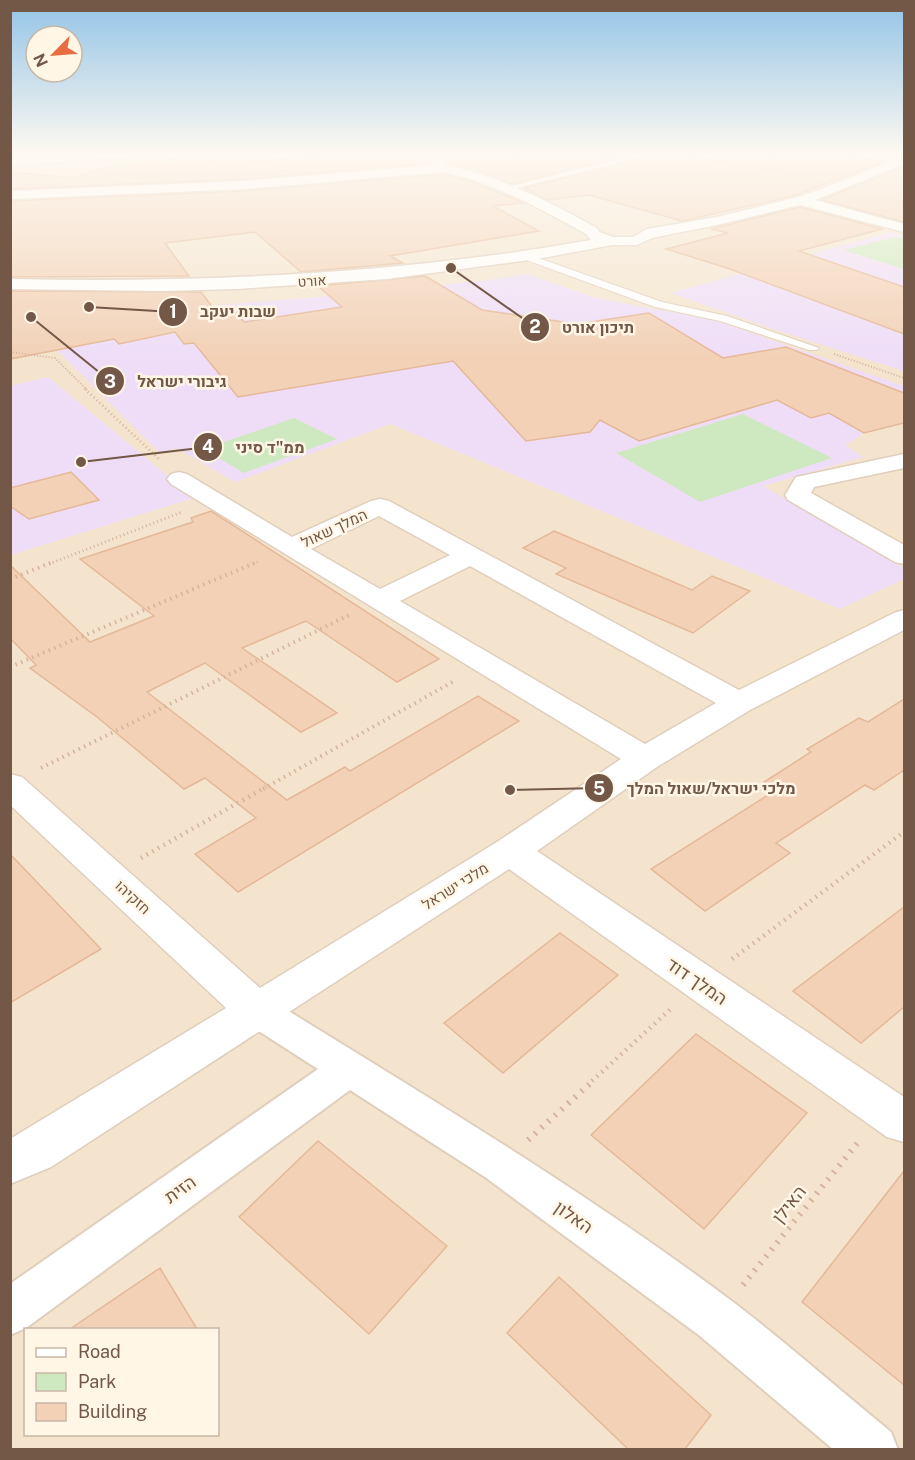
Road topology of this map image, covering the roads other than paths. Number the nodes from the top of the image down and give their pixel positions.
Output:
1 (580, 221) edge
2 (681, 221) edge
3 (716, 221) edge
4 (879, 221) edge
5 (904, 228) edge
6 (603, 231) junction
7 (647, 234) junction
8 (524, 256) junction
9 (10, 276) edge
10 (10, 284) edge
11 (813, 348) road end
12 (904, 461) edge
13 (179, 479) road end
14 (291, 548) junction
15 (471, 555) junction
16 (904, 556) edge
17 (380, 600) junction
18 (904, 619) edge
19 (739, 703) junction
20 (645, 759) junction
21 (21, 779) edge
22 (510, 851) junction
23 (256, 1010) junction
24 (351, 1068) junction
25 (898, 1107) edge
26 (10, 1162) edge
27 (10, 1312) edge
28 (873, 1449) edge

1 - 6 street
2 - 7 street
3 - 7 street
4 - 5 street
6 - 7 street
6 - 8 street, אורט
6 - 9 street, אורט
8 - 10 street, אורט
8 - 11 lane
12 - 16 street
13 - 14 street
14 - 15 street, המלך שאול
14 - 17 street, המלך שאול
15 - 17 street
15 - 19 street, המלך שאול
17 - 20 street, המלך שאול
18 - 19 street, מלכי ישראל
19 - 20 street, מלכי ישראל
20 - 22 street, מלכי ישראל
21 - 23 street, חזקיהו
22 - 23 street, מלכי ישראל
22 - 25 street, המלך דוד
23 - 24 street, האלון
23 - 26 street, מלכי ישראל
24 - 27 street, הזית
24 - 28 street, האלון

